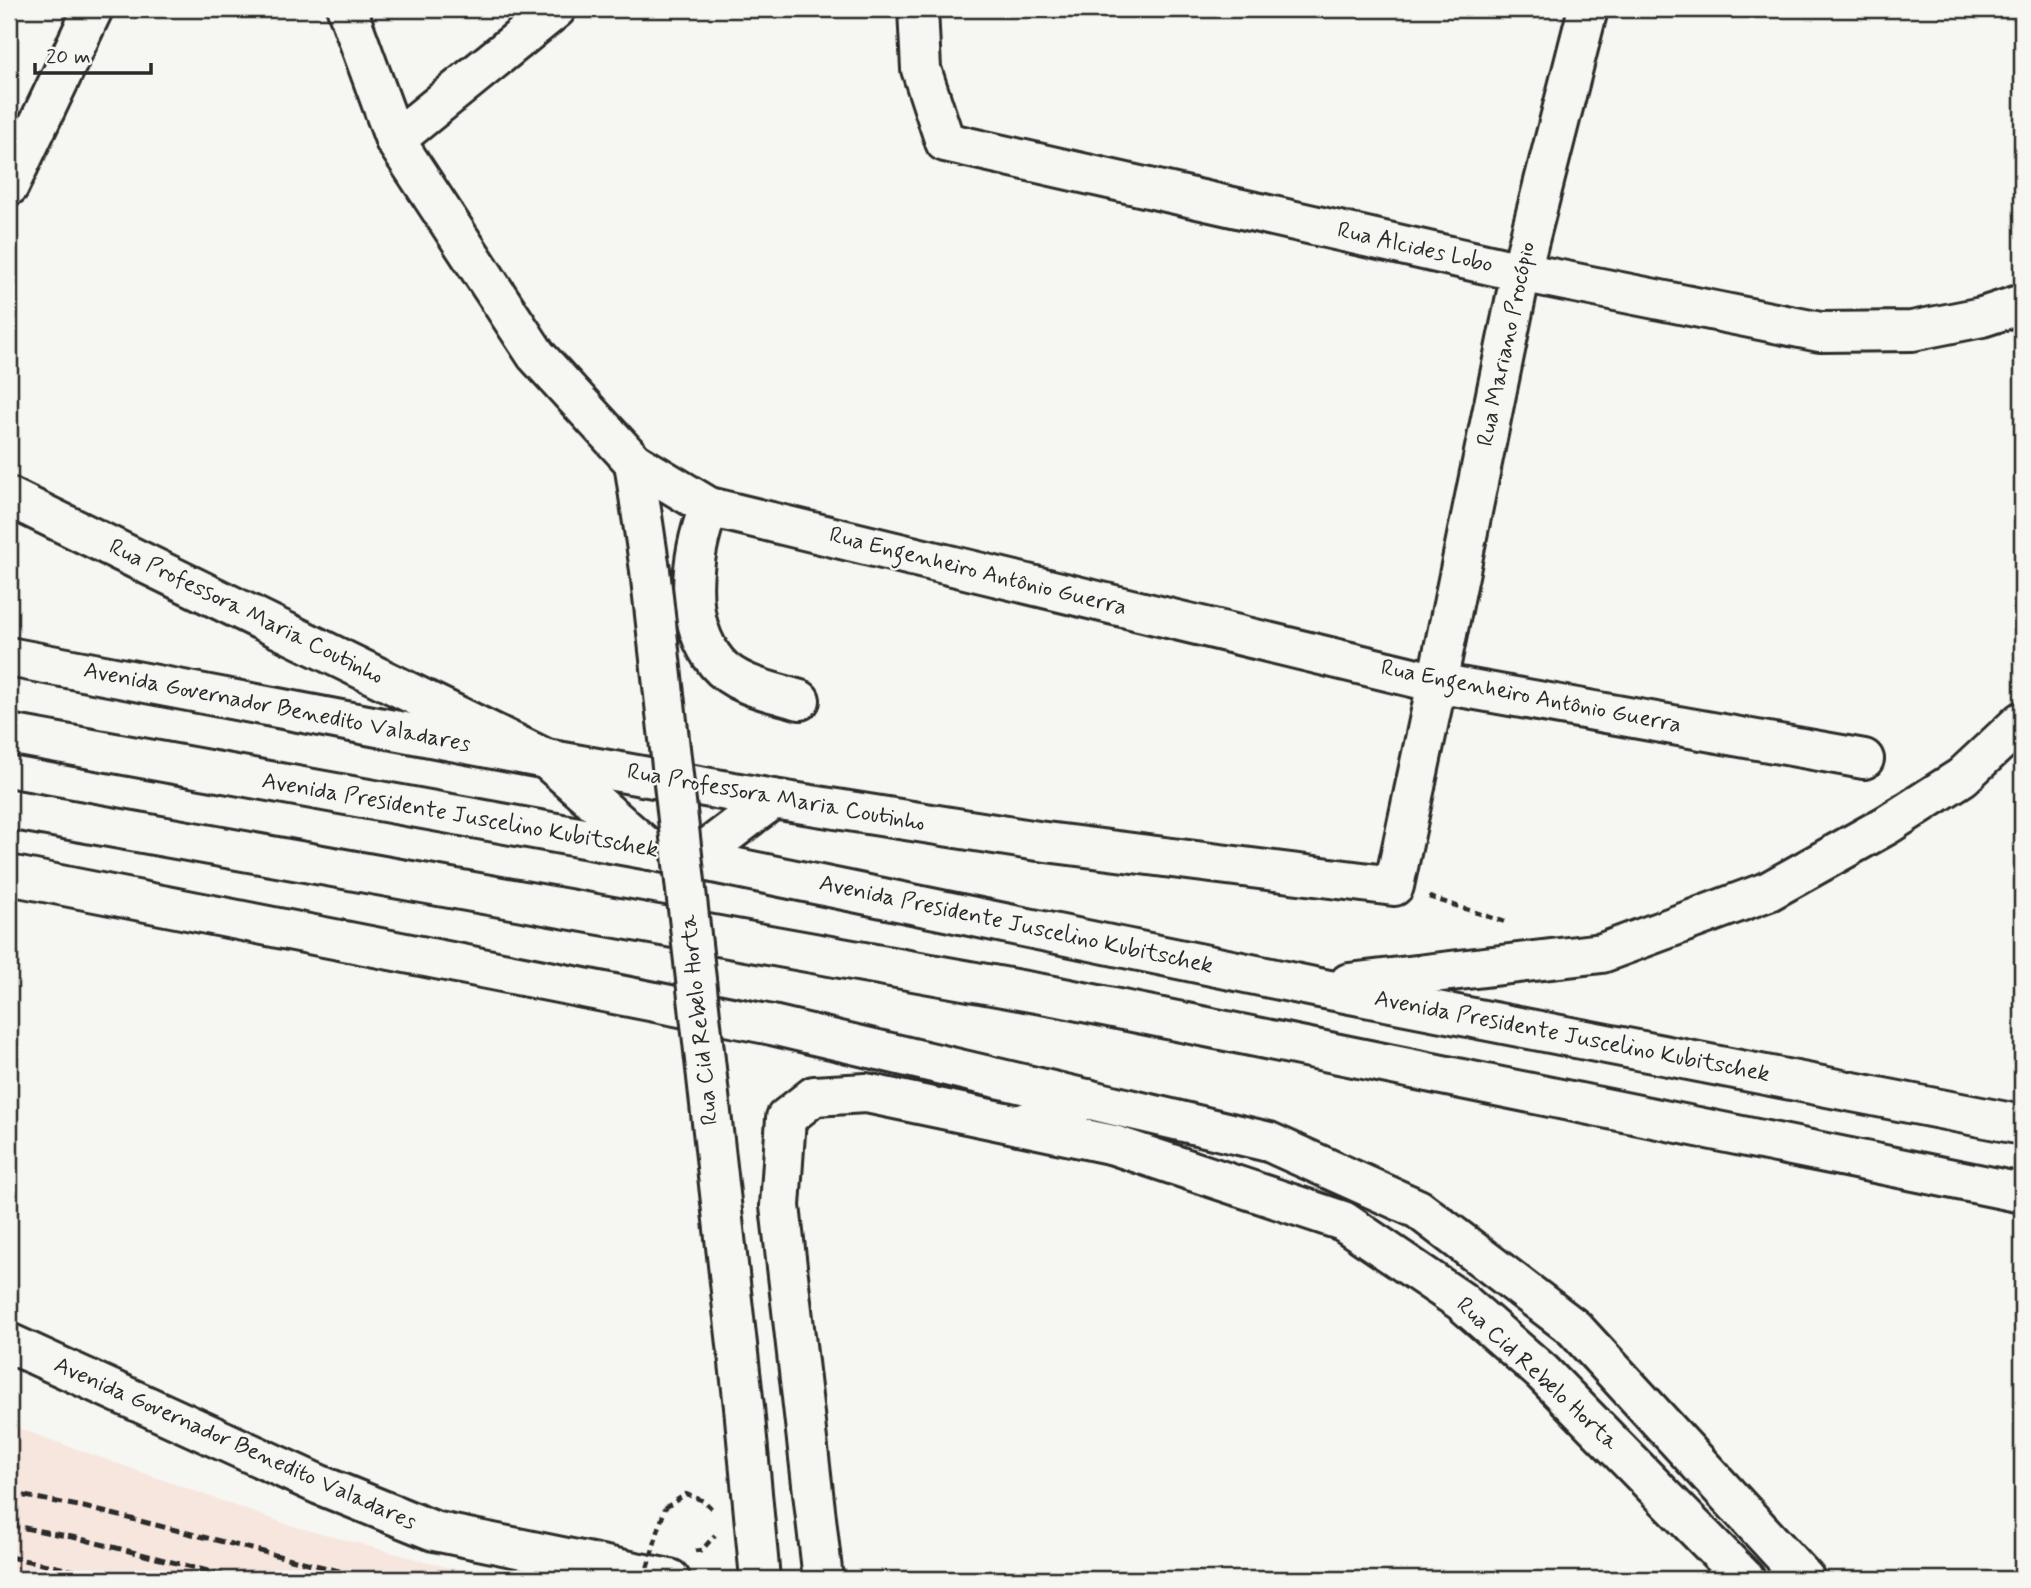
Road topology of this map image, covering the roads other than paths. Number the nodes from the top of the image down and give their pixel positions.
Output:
1 (347, 9) edge
2 (556, 9) edge
3 (918, 9) edge
4 (1588, 9) edge
5 (86, 11) edge
6 (395, 140) junction
7 (9, 186) edge
8 (1521, 272) junction
9 (2022, 304) edge
10 (634, 462) junction
11 (9, 497) edge
12 (709, 507) junction
13 (9, 657) edge
14 (1437, 683) junction
15 (800, 701) dead end
16 (2022, 721) edge
17 (9, 734) edge
18 (546, 758) junction
19 (1864, 759) dead end
20 (774, 799) junction
21 (9, 810) edge
22 (650, 850) junction
23 (694, 859) junction
24 (9, 875) edge
25 (1314, 987) junction
26 (1088, 1099) junction
27 (1019, 1125) junction
28 (2022, 1125) edge
29 (2022, 1193) edge
30 (9, 1343) edge
31 (1739, 1506) junction
32 (677, 1566) edge
33 (760, 1579) edge
34 (823, 1579) edge
35 (1745, 1579) edge
36 (1763, 1579) edge
37 (1805, 1579) edge

1 - 6 main road, Rua Engenheiro Antônio Guerra
2 - 6 main road
3 - 8 main road, Rua Alcides Lobo
4 - 8 main road, Rua Mariano Procópio
5 - 7 main road
6 - 10 main road, Rua Engenheiro Antônio Guerra
8 - 9 main road, Rua Alcides Lobo
8 - 14 main road, Rua Mariano Procópio
10 - 12 main road, Rua Engenheiro Antônio Guerra
10 - 33 main road, Rua Cid Rebelo Horta, bridge
11 - 18 main road, Rua Professora Maria Coutinho
12 - 14 main road, Rua Engenheiro Antônio Guerra
12 - 15 main road
13 - 18 main road, Avenida Governador Benedito Valadares
14 - 19 main road, Rua Engenheiro Antônio Guerra
14 - 20 main road, Rua Professora Maria Coutinho
16 - 25 main road
17 - 22 main road, Avenida Presidente Juscelino Kubitschek
18 - 20 main road, Rua Professora Maria Coutinho
18 - 22 main road
20 - 23 main road
21 - 29 main road
22 - 23 main road, Avenida Presidente Juscelino Kubitschek
23 - 25 main road, Avenida Presidente Juscelino Kubitschek
24 - 26 main road
25 - 28 main road, Avenida Presidente Juscelino Kubitschek
26 - 27 main road
26 - 31 main road
27 - 34 main road, Rua Cid Rebelo Horta
27 - 35 main road, Rua Cid Rebelo Horta
30 - 32 main road, Avenida Governador Benedito Valadares
31 - 36 main road
31 - 37 main road

